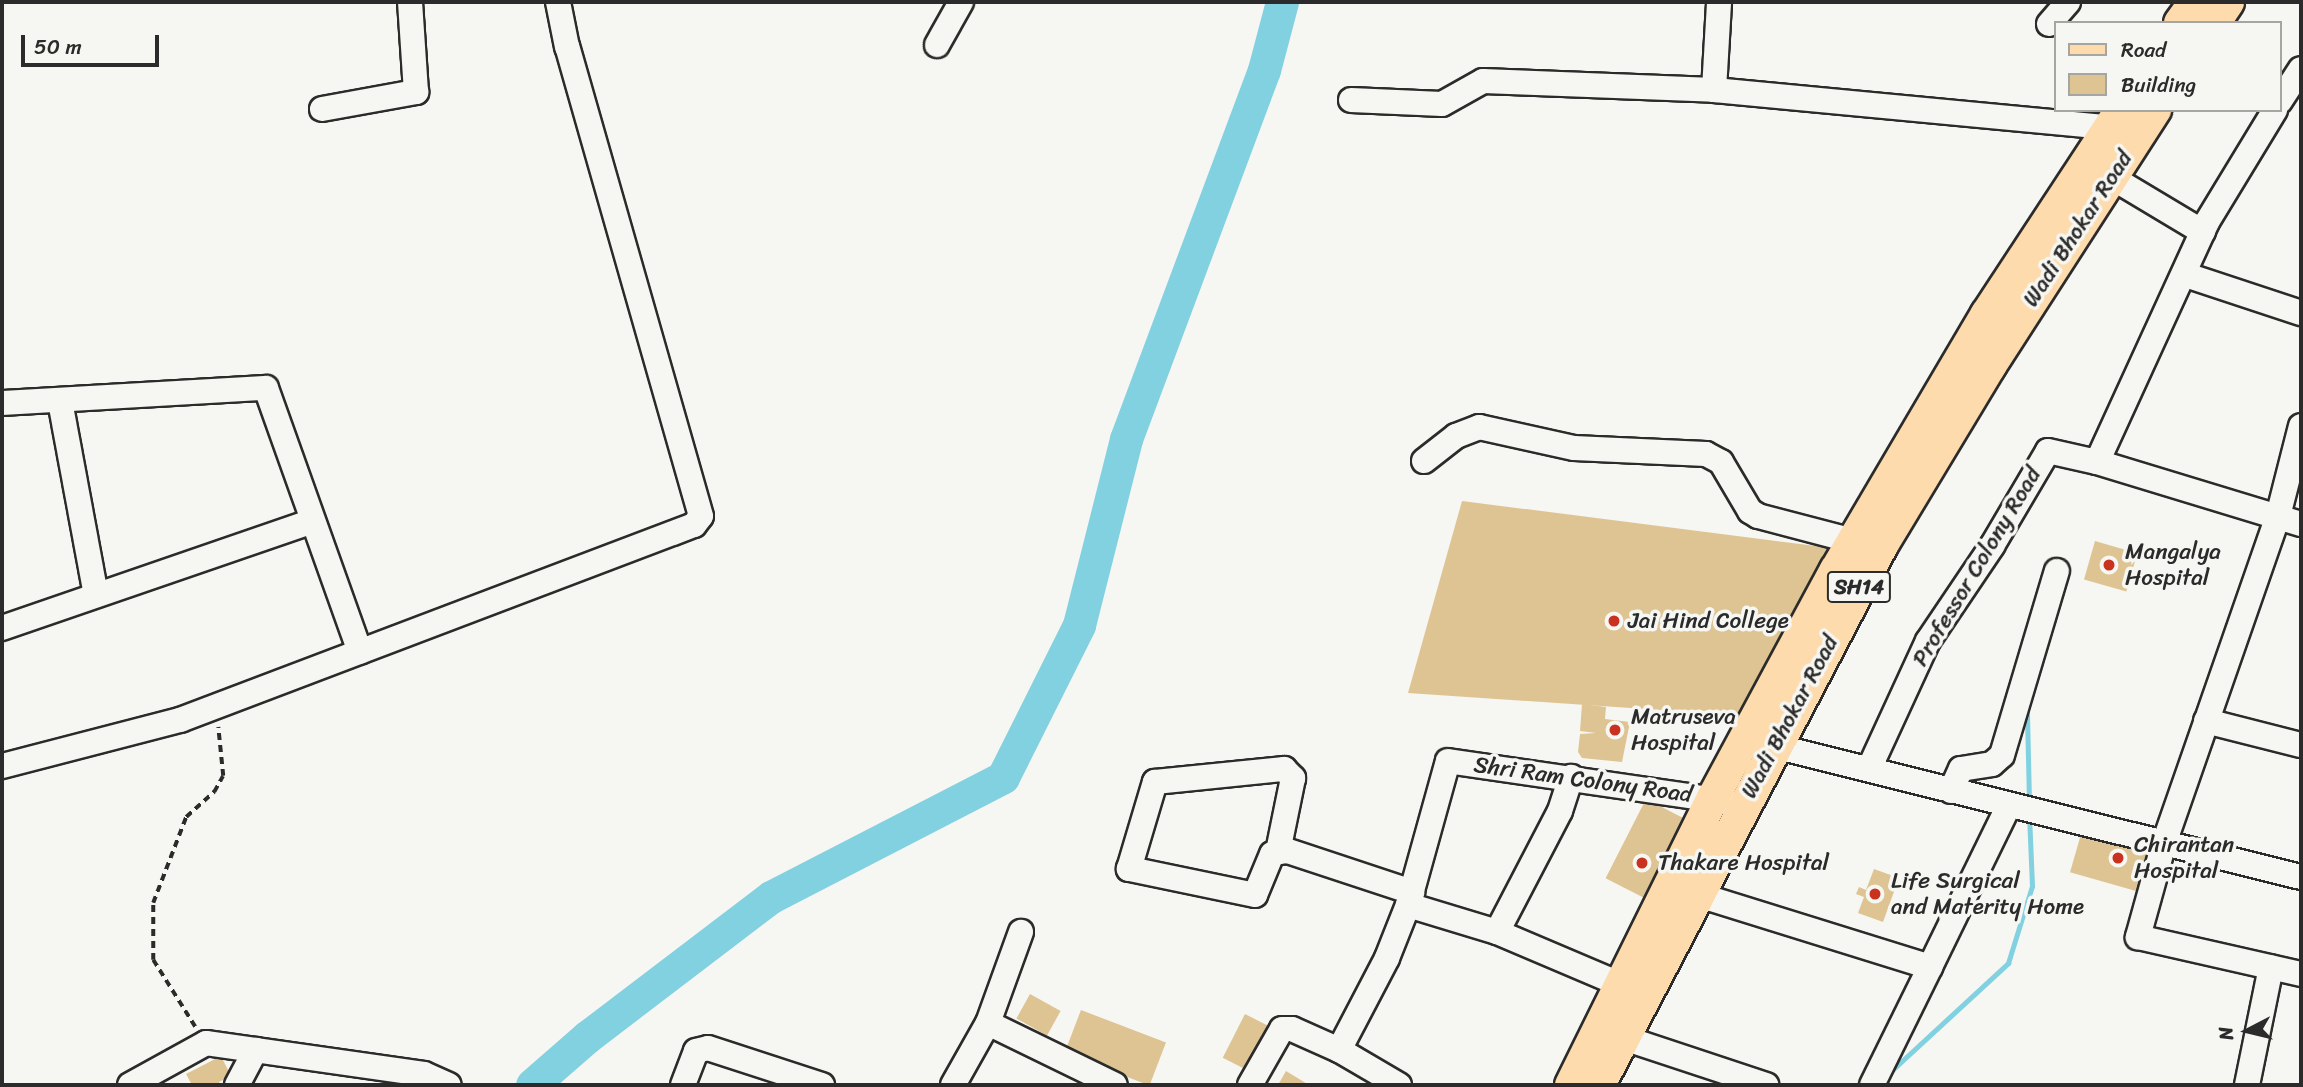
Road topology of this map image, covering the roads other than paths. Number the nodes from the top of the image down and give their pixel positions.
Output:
1 (410, 2) edge
2 (558, 2) edge
3 (961, 2) edge
4 (1719, 2) edge
5 (2068, 2) edge
6 (2194, 2) edge
7 (2228, 2) edge
8 (2181, 21) edge
9 (2215, 21) edge
10 (2049, 24) dead end
11 (937, 45) dead end
12 (2301, 69) edge
13 (1714, 90) junction
14 (1351, 100) dead end
15 (2286, 100) edge
16 (322, 109) dead end
17 (2151, 112) edge
18 (2278, 112) edge
19 (2121, 126) edge
20 (2112, 177) junction
21 (2203, 232) junction
22 (2186, 275) junction
23 (2301, 313) edge
24 (1987, 314) junction
25 (2013, 332) junction
26 (60, 401) junction
27 (2, 403) edge
28 (2301, 426) edge
29 (1424, 461) dead end
30 (2097, 462) junction
31 (2278, 516) junction
32 (312, 521) junction
33 (2301, 524) edge
34 (1853, 541) junction
35 (2057, 571) dead end
36 (96, 595) junction
37 (2, 628) edge
38 (360, 652) junction
39 (2206, 721) junction
40 (2301, 745) edge
41 (1773, 746) junction
42 (2, 766) edge
43 (1869, 769) junction
44 (1571, 777) junction
45 (1951, 791) junction
46 (1713, 799) junction
47 (1744, 804) junction
48 (2014, 807) junction
49 (2164, 843) junction
50 (1278, 852) junction
51 (2301, 877) edge
52 (1699, 895) junction
53 (1410, 899) junction
54 (1021, 932) dead end
55 (1497, 932) junction
56 (1930, 967) junction
57 (2271, 967) junction
58 (2301, 974) edge
59 (1634, 990) junction
60 (988, 1023) junction
61 (1624, 1038) junction
62 (256, 1050) junction
63 (1339, 1050) junction
64 (1393, 1084) edge
65 (130, 1085) edge
66 (237, 1085) edge
67 (449, 1085) edge
68 (683, 1085) edge
69 (822, 1085) edge
70 (953, 1085) edge
71 (1115, 1085) edge
72 (1250, 1085) edge
73 (1571, 1085) edge
74 (1600, 1085) edge
75 (1766, 1085) edge
76 (1872, 1085) edge
77 (2247, 1085) edge

1 - 16 street
2 - 38 street
3 - 11 street
4 - 13 street
5 - 10 street
6 - 8 main road
7 - 9 main road
12 - 15 street
13 - 14 street
13 - 19 street
17 - 19 main road, Wadi Bhokar Road / SH14
18 - 21 street
19 - 20 main road, Wadi Bhokar Road / SH14
19 - 24 main road, Wadi Bhokar Road / SH14
20 - 21 street
20 - 25 main road, Wadi Bhokar Road / SH14
21 - 22 street
22 - 23 street
22 - 30 street
24 - 25 main road
24 - 34 main road, Wadi Bhokar Road / SH14
25 - 41 main road, Wadi Bhokar Road / SH14
26 - 27 street
26 - 32 street
26 - 36 street
28 - 31 street
29 - 34 street
30 - 31 street
30 - 43 street, Professor Colony Road
31 - 33 street
31 - 39 street
32 - 36 street
32 - 38 street
34 - 46 main road, Wadi Bhokar Road / SH14
35 - 45 street
36 - 37 street
38 - 42 street
39 - 40 street
39 - 49 street
41 - 43 street
41 - 47 main road, Wadi Bhokar Road / SH14
43 - 45 street
44 - 46 street, Shri Ram Colony Road
44 - 53 street, Shri Ram Colony Road
44 - 55 street, Shri Ram Colony Road
45 - 48 street
46 - 47 street, Shri Ram Colony Road
46 - 59 main road, Wadi Bhokar Road / SH14
47 - 52 main road, Wadi Bhokar Road / SH14
48 - 49 street
48 - 56 street
49 - 51 street
49 - 57 street
50 - 50 street
50 - 53 street
52 - 56 street
52 - 59 main road, Wadi Bhokar Road / SH14
53 - 55 street
53 - 63 street
54 - 60 street
55 - 59 street
56 - 76 street
57 - 58 street
57 - 77 street
59 - 61 main road, Wadi Bhokar Road / SH14
59 - 73 main road, Wadi Bhokar Road / SH14
60 - 70 street
60 - 71 street
61 - 74 main road, Wadi Bhokar Road / SH14
61 - 75 street
62 - 65 street
62 - 66 street
62 - 67 street
63 - 64 street
63 - 72 street
68 - 69 street

